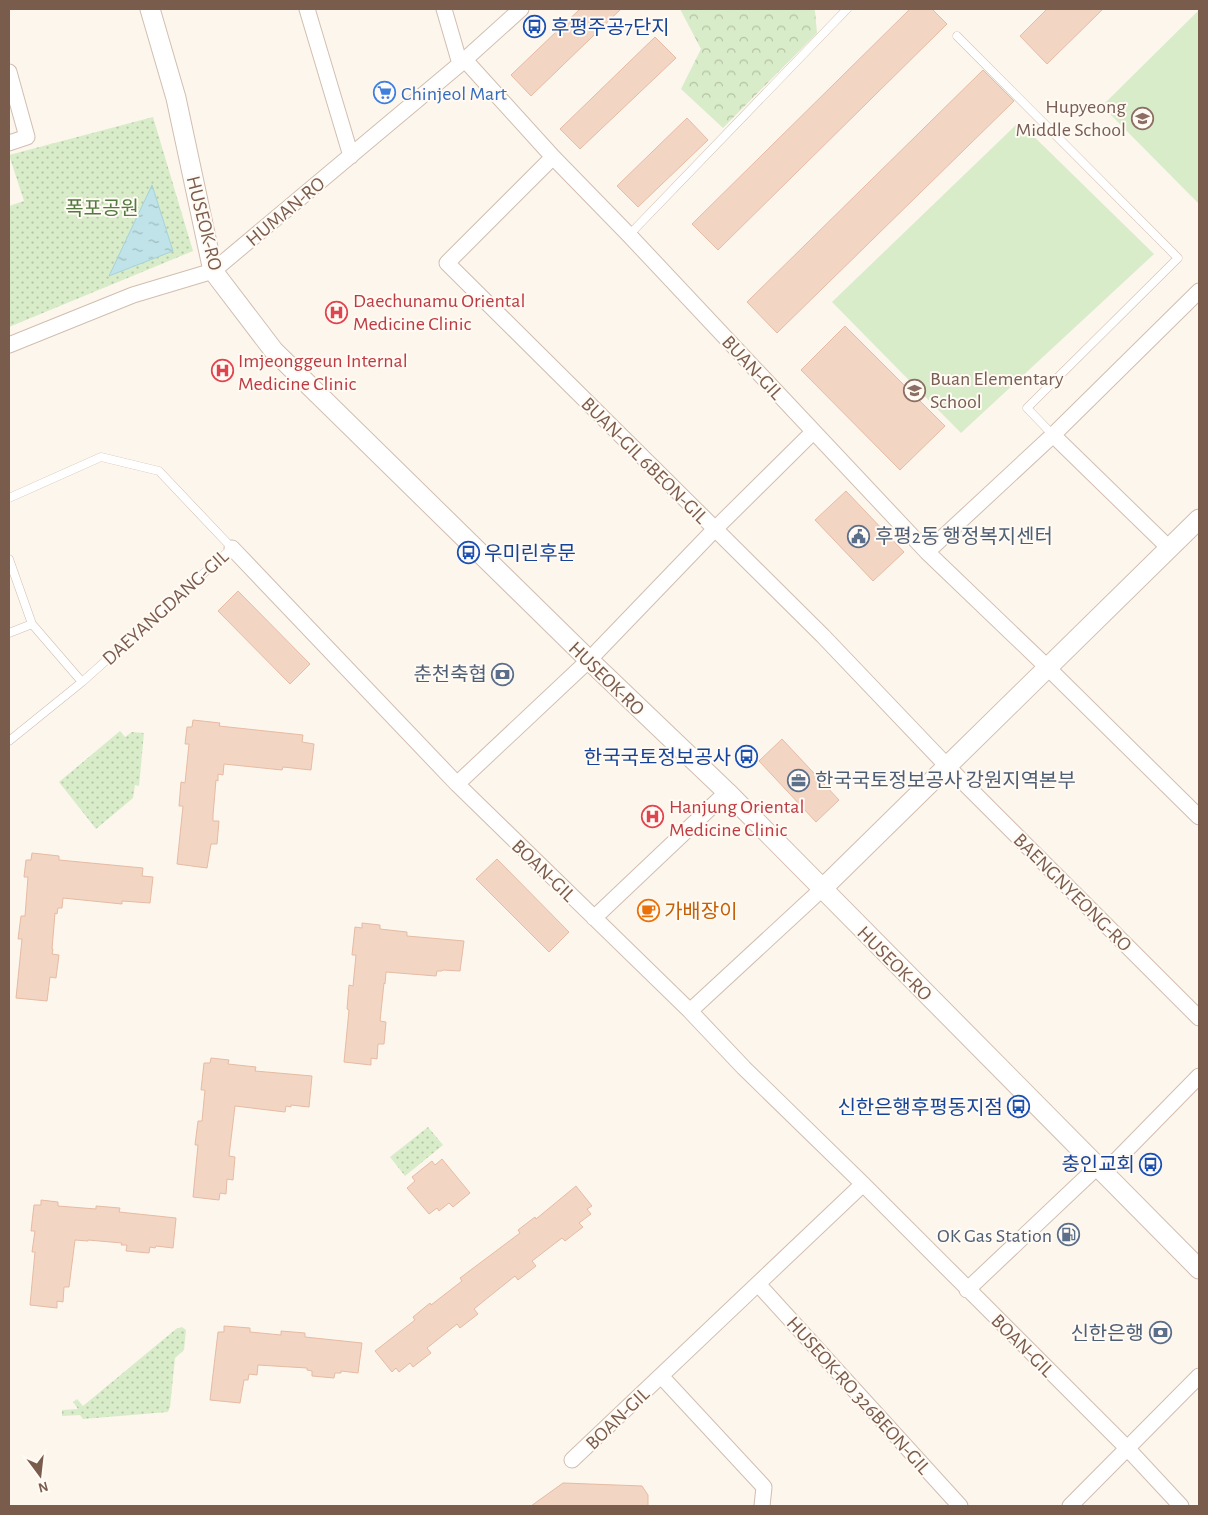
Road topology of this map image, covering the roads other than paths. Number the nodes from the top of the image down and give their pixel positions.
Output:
1 (150, 9) edge
2 (307, 9) edge
3 (444, 9) edge
4 (521, 9) edge
5 (847, 9) edge
6 (957, 36) dead end
7 (463, 62) junction
8 (9, 72) edge
9 (9, 142) edge
10 (351, 156) junction
11 (553, 157) junction
12 (629, 234) junction
13 (213, 271) junction
14 (1199, 291) edge
15 (9, 345) edge
16 (813, 432) junction
17 (1053, 435) junction
18 (9, 498) edge
19 (1199, 519) edge
20 (715, 529) junction
21 (232, 548) junction
22 (1170, 549) junction
23 (927, 552) junction
24 (9, 559) edge
25 (32, 624) junction
26 (9, 633) edge
27 (589, 660) junction
28 (1048, 668) junction
29 (82, 682) junction
30 (9, 741) edge
31 (947, 766) junction
32 (456, 784) junction
33 (727, 792) junction
34 (1199, 817) edge
35 (822, 889) junction
36 (594, 918) junction
37 (690, 1011) junction
38 (1199, 1018) edge
39 (1199, 1076) edge
40 (1100, 1170) junction
41 (863, 1184) junction
42 (1199, 1269) edge
43 (758, 1284) junction
44 (967, 1290) junction
45 (661, 1376) junction
46 (1199, 1376) edge
47 (1127, 1448) junction
48 (572, 1460) dead end
49 (762, 1506) edge
50 (960, 1506) edge
51 (1070, 1506) edge
52 (1181, 1506) edge

1 - 13 street, HUSEOK-RO
2 - 10 street
3 - 7 street
4 - 7 street, HUMAN-RO
5 - 12 lane
6 - 17 lane
7 - 10 street, HUMAN-RO
7 - 11 street, BUAN-GIL
8 - 9 street
10 - 13 street, HUMAN-RO
11 - 12 street, BUAN-GIL
11 - 20 street, BUAN-GIL 6BEON-GIL
12 - 16 street, BUAN-GIL
13 - 15 street, HUMAN-RO
13 - 27 street, HUSEOK-RO
14 - 17 street
16 - 20 street
16 - 23 street, BUAN-GIL
17 - 22 street
17 - 23 street
18 - 21 lane, DAEYANGDANG-GIL
19 - 22 street
20 - 27 street
20 - 31 street, BUAN-GIL 6BEON-GIL
21 - 29 lane, DAEYANGDANG-GIL
21 - 32 street, BOAN-GIL
22 - 28 street
23 - 28 street, BUAN-GIL
24 - 25 lane
25 - 26 lane
25 - 29 lane
27 - 32 street
27 - 33 street, HUSEOK-RO
28 - 31 street
28 - 34 street
29 - 30 lane, DAEYANGDANG-GIL
31 - 35 street
31 - 38 street, BAENGNYEONG-RO
32 - 36 street, BOAN-GIL
33 - 35 street, HUSEOK-RO
33 - 36 street
35 - 37 street
35 - 40 street, HUSEOK-RO
36 - 37 street, BOAN-GIL
37 - 41 street, BOAN-GIL
39 - 40 street
40 - 42 street, HUSEOK-RO
40 - 44 street
41 - 43 street, BOAN-GIL
41 - 44 street, BOAN-GIL
43 - 45 street, BOAN-GIL
43 - 50 street, HUSEOK-RO 326BEON-GIL
44 - 47 street, BOAN-GIL
45 - 48 street, BOAN-GIL
45 - 49 street, BOAN-GIL
46 - 47 street
47 - 51 street
47 - 52 street, BOAN-GIL

